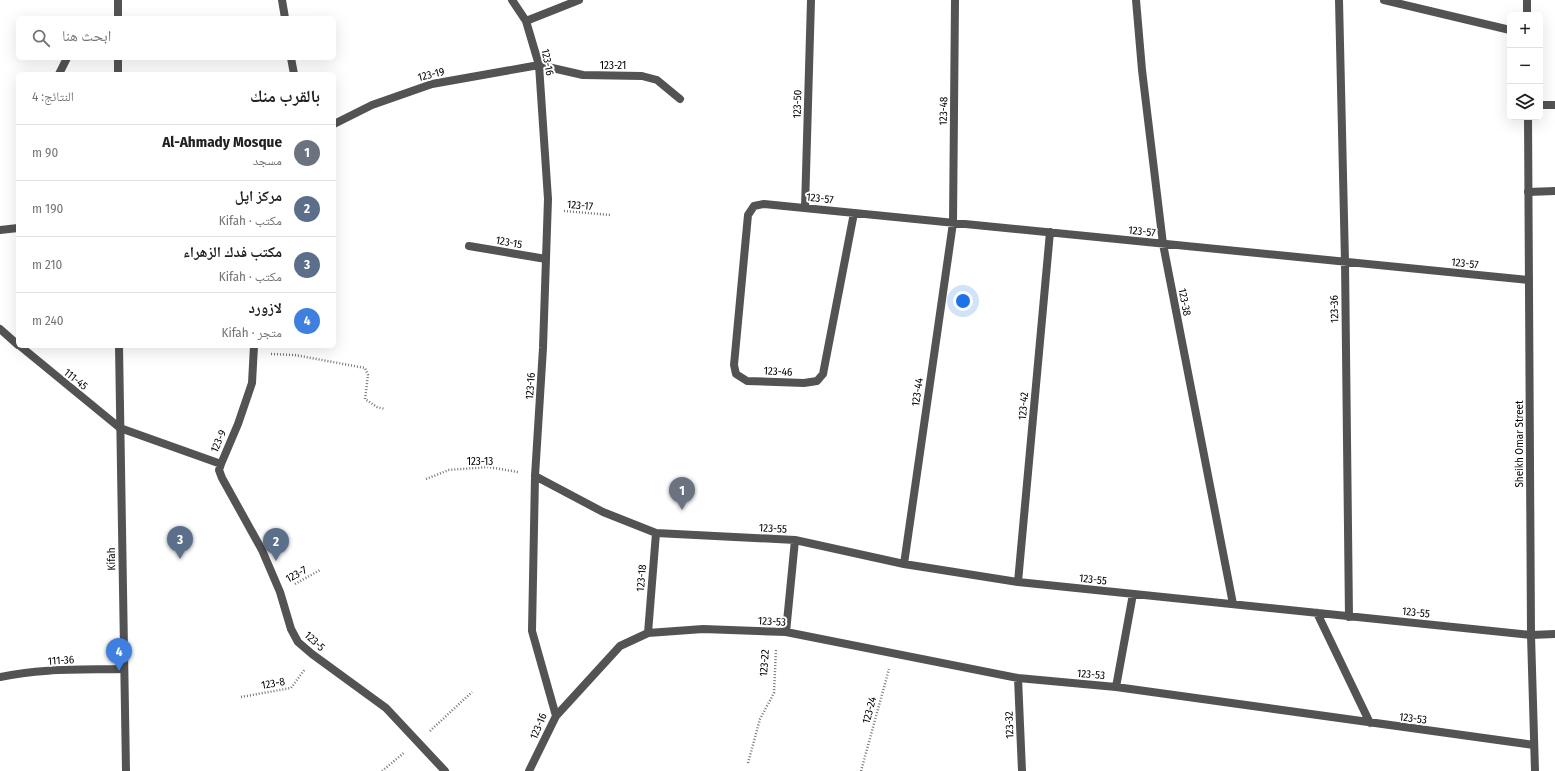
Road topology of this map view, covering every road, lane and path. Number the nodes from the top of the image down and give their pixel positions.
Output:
1 (118, 0) edge
2 (282, 0) edge
3 (512, 0) edge
4 (579, 0) edge
5 (811, 0) edge
6 (955, 0) edge
7 (1136, 0) edge
8 (1339, 0) edge
9 (1384, 0) edge
10 (1527, 0) edge
11 (1528, 12) edge
12 (118, 16) edge
13 (285, 16) edge
14 (526, 21) junction
15 (1507, 29) edge
16 (66, 60) edge
17 (118, 60) edge
18 (291, 60) edge
19 (539, 65) junction
20 (60, 72) edge
21 (118, 72) edge
22 (294, 72) edge
23 (680, 99) dead end
24 (1543, 105) edge
25 (1555, 105) edge
26 (1528, 120) edge
27 (336, 123) edge
28 (1555, 190) edge
29 (1528, 192) junction
30 (754, 206) joint
31 (805, 208) junction
32 (548, 210) junction
33 (854, 213) junction
34 (611, 215) dead end
35 (953, 223) junction
36 (16, 228) edge
37 (0, 230) edge
38 (1050, 232) junction
39 (1163, 244) junction
40 (469, 246) dead end
41 (546, 259) junction
42 (1345, 262) junction
43 (1529, 280) junction
44 (0, 329) edge
45 (16, 342) edge
46 (23, 348) edge
47 (119, 348) edge
48 (254, 350) edge
49 (384, 409) dead end
50 (120, 428) junction
51 (221, 464) junction
52 (535, 476) junction
53 (426, 480) dead end
54 (656, 534) junction
55 (795, 540) junction
56 (904, 564) junction
57 (320, 570) dead end
58 (1018, 582) junction
59 (280, 592) junction
60 (1133, 594) junction
61 (1233, 604) junction
62 (1317, 614) junction
63 (1349, 617) junction
64 (786, 632) junction
65 (648, 633) junction
66 (1555, 634) edge
67 (1531, 635) junction
68 (893, 653) junction
69 (312, 654) junction
70 (124, 669) junction
71 (0, 677) edge
72 (1018, 678) junction
73 (1116, 688) junction
74 (241, 697) dead end
75 (556, 716) junction
76 (1370, 724) junction
77 (1534, 745) junction
78 (748, 763) dead end
79 (126, 771) edge
80 (445, 771) edge
81 (529, 771) edge
82 (861, 771) edge
83 (1022, 771) edge
84 (1534, 771) edge

1 - 12 street
2 - 13 street
3 - 14 street, 123-16
4 - 14 street
5 - 31 street, 123-50
6 - 35 street, 123-48
7 - 39 street, 123-38
8 - 42 street, 123-36
9 - 15 street
10 - 11 street
14 - 19 street, 123-16
16 - 20 street
17 - 21 street
18 - 22 street
19 - 23 street, 123-21
19 - 27 street, 123-19
19 - 32 street, 123-16
24 - 25 street
26 - 29 street, Sheikh Omar Street
28 - 29 street
29 - 43 street, Sheikh Omar Street
30 - 31 street, 123-57
30 - 33 street, 123-46
31 - 33 street, 123-57
32 - 34 path, 123-17
32 - 41 street, 123-16
33 - 35 street, 123-57
35 - 38 street, 123-57
35 - 56 street, 123-44
36 - 37 street
38 - 39 street, 123-57
38 - 58 street, 123-42
39 - 42 street, 123-57
39 - 61 street, 123-38
40 - 41 street, 123-15
41 - 52 street, 123-16
42 - 43 street, 123-57
42 - 63 street, 123-36
43 - 67 street, Sheikh Omar Street
44 - 45 street, 111-45
46 - 50 street, 111-45
47 - 50 street, Kifah
48 - 49 path
48 - 51 street, 123-9
50 - 51 street, 123-9
50 - 70 street, Kifah
51 - 59 street, 123-5
52 - 53 path, 123-13
52 - 54 street
52 - 75 street, 123-16
54 - 55 street, 123-55
54 - 65 street, 123-18
55 - 56 street, 123-55
55 - 64 street
56 - 58 street, 123-55
57 - 59 path, 123-7
58 - 60 street, 123-55
59 - 69 street, 123-5
60 - 61 street, 123-55
60 - 73 street
61 - 62 street, 123-55
62 - 63 street, 123-55
62 - 76 street
63 - 67 street, 123-55
64 - 65 street, 123-53
64 - 68 street, 123-53
64 - 78 path, 123-22
65 - 75 street
66 - 67 street, 123-55
67 - 77 street, Sheikh Omar Street
68 - 72 street, 123-53
68 - 82 path, 123-24
69 - 74 path, 123-8
69 - 80 street, 123-5
70 - 71 street, 111-36
70 - 79 street, Kifah
72 - 73 street, 123-53
72 - 83 street, 123-32
73 - 76 street, 123-53
75 - 81 street, 123-16
76 - 77 street, 123-53
77 - 84 street, Sheikh Omar Street

